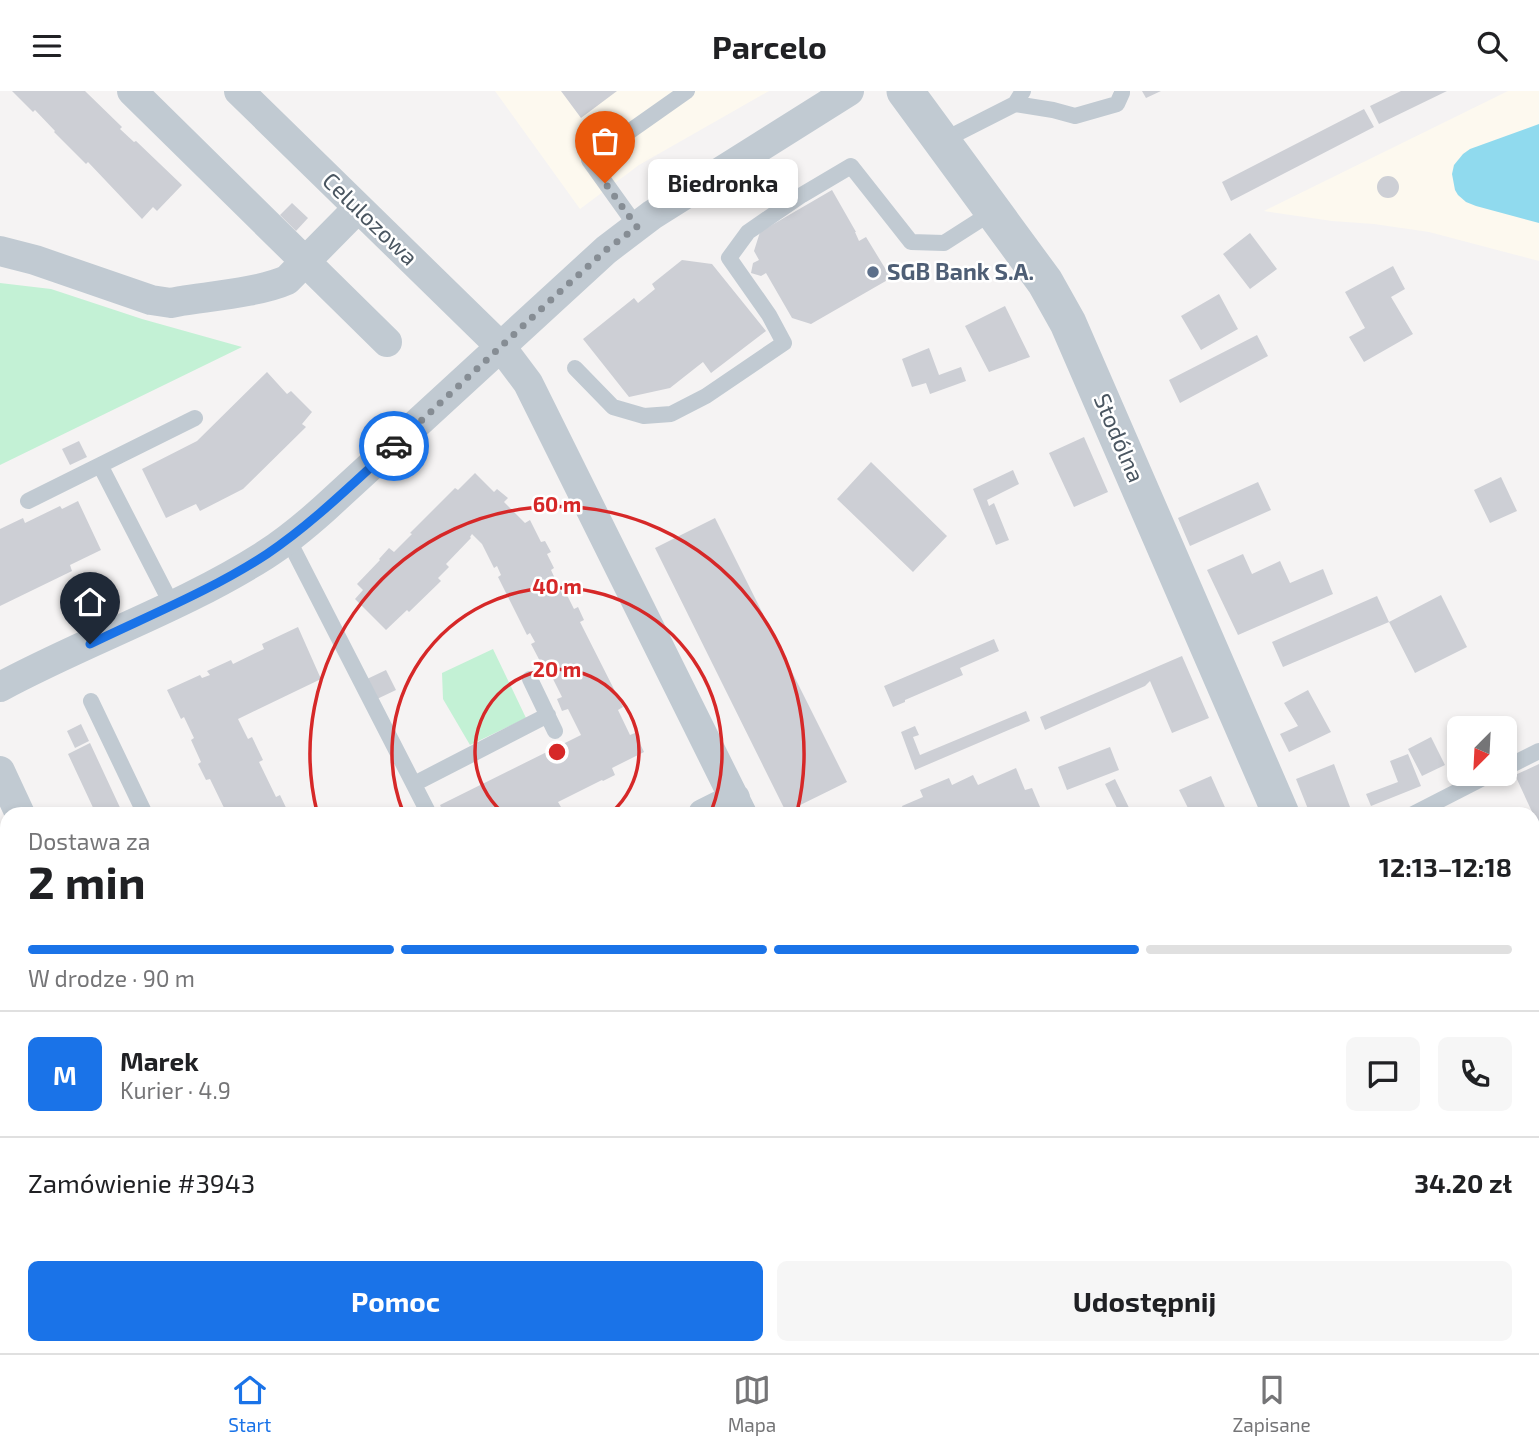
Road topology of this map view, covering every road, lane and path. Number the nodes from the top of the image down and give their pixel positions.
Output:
1 (132, 91) edge
2 (239, 91) edge
3 (687, 91) edge
4 (849, 91) edge
5 (905, 91) edge
6 (1122, 91) edge
7 (1019, 97) edge
8 (943, 141) junction
9 (358, 208) junction
10 (994, 211) junction
11 (637, 227) junction
12 (0, 251) edge
13 (306, 261) junction
14 (387, 342) dead end
15 (500, 347) junction
16 (575, 368) dead end
17 (195, 418) dead end
18 (100, 465) junction
19 (28, 501) dead end
20 (288, 538) junction
21 (172, 605) junction
22 (530, 679) dead end
23 (0, 687) edge
24 (91, 701) dead end
25 (548, 715) junction
26 (555, 731) dead end
27 (1539, 751) edge
28 (1517, 762) edge
29 (0, 771) edge
30 (414, 784) junction
31 (1468, 786) edge
32 (739, 806) edge
33 (17, 807) edge
34 (142, 807) edge
35 (426, 807) edge
36 (1278, 807) edge
37 (1427, 807) edge

1 - 13 street
2 - 9 street, Celulozowa
3 - 11 lane
4 - 11 street
5 - 8 street, Stodólna
6 - 7 lane
7 - 8 lane
8 - 10 street, Stodólna
9 - 13 street
9 - 15 street, Celulozowa
10 - 16 lane
10 - 36 street, Stodólna
11 - 15 street
12 - 13 street
13 - 14 street
15 - 20 street
15 - 32 street, Celulozowa
17 - 18 lane
18 - 19 lane
18 - 21 lane
20 - 21 street
20 - 30 lane
21 - 23 street
22 - 25 lane
24 - 34 lane
25 - 26 lane
25 - 30 lane
27 - 28 lane
29 - 33 street
30 - 35 lane
31 - 37 lane

